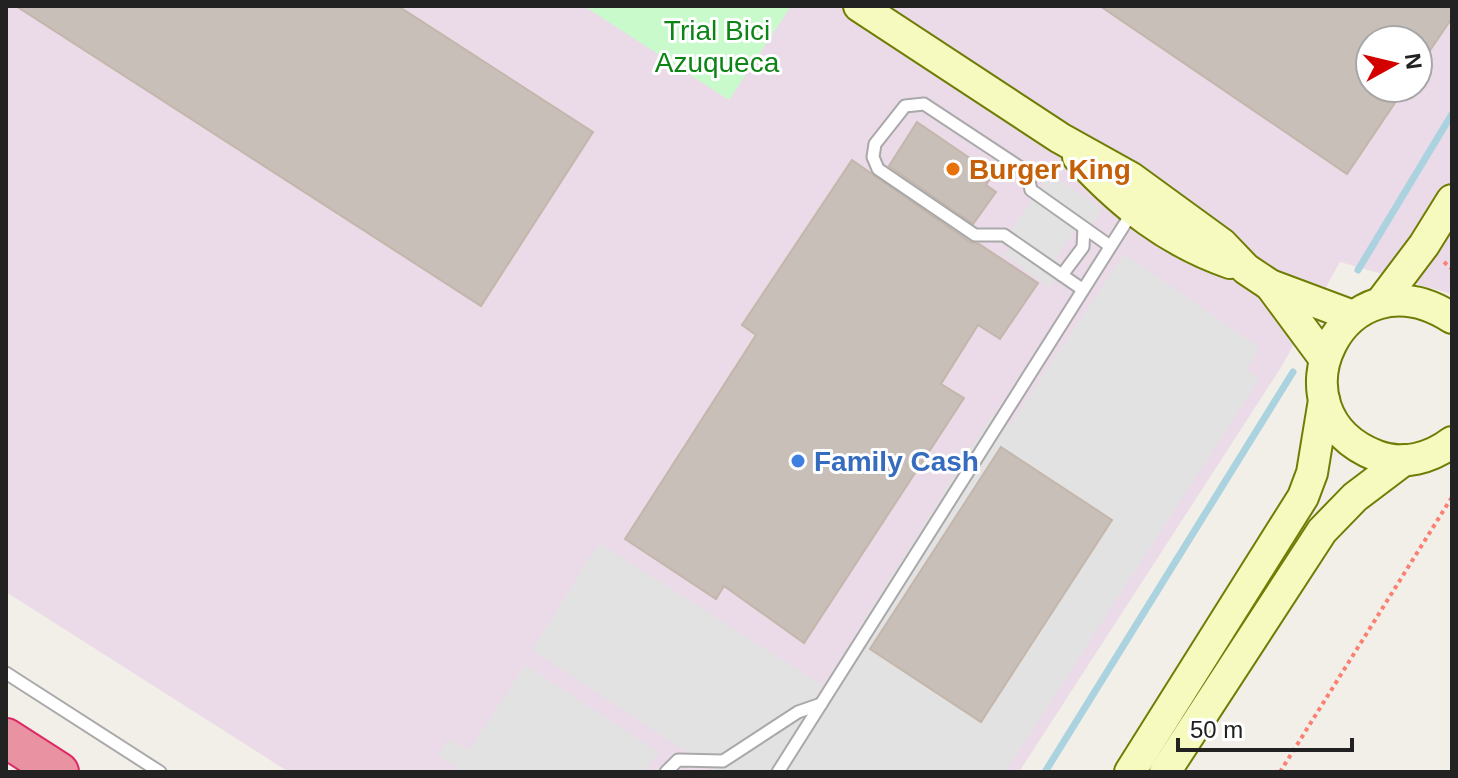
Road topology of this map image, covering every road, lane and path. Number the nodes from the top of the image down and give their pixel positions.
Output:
1 (859, 6) edge
2 (1060, 138) junction
3 (1452, 200) edge
4 (1134, 210) junction
5 (1084, 228) junction
6 (1222, 244) junction
7 (1110, 246) junction
8 (1062, 275) junction
9 (1258, 277) junction
10 (1082, 289) junction
11 (1381, 302) junction
12 (1353, 316) junction
13 (1452, 318) edge
14 (1324, 358) junction
15 (1324, 400) junction
16 (1452, 442) edge
17 (1404, 460) junction
18 (1452, 497) edge
19 (6, 673) edge
20 (821, 704) junction
21 (6, 738) edge
22 (59, 772) edge
23 (160, 772) edge
24 (666, 772) edge
25 (778, 772) edge
26 (1130, 772) edge
27 (1165, 772) edge
28 (1280, 772) edge

1 - 2 main road
2 - 4 main road
2 - 6 main road
3 - 11 main road
4 - 6 main road
4 - 7 lane
4 - 9 main road
5 - 7 lane
5 - 8 lane
5 - 8 lane
6 - 9 main road
7 - 10 lane
8 - 10 lane
9 - 12 main road
9 - 14 main road
10 - 20 lane
11 - 12 main road
11 - 13 main road
12 - 14 main road
14 - 15 main road
15 - 17 main road
15 - 26 main road
16 - 17 main road
17 - 27 main road
18 - 28 path
19 - 23 lane
20 - 24 lane
20 - 25 lane
21 - 22 highway

